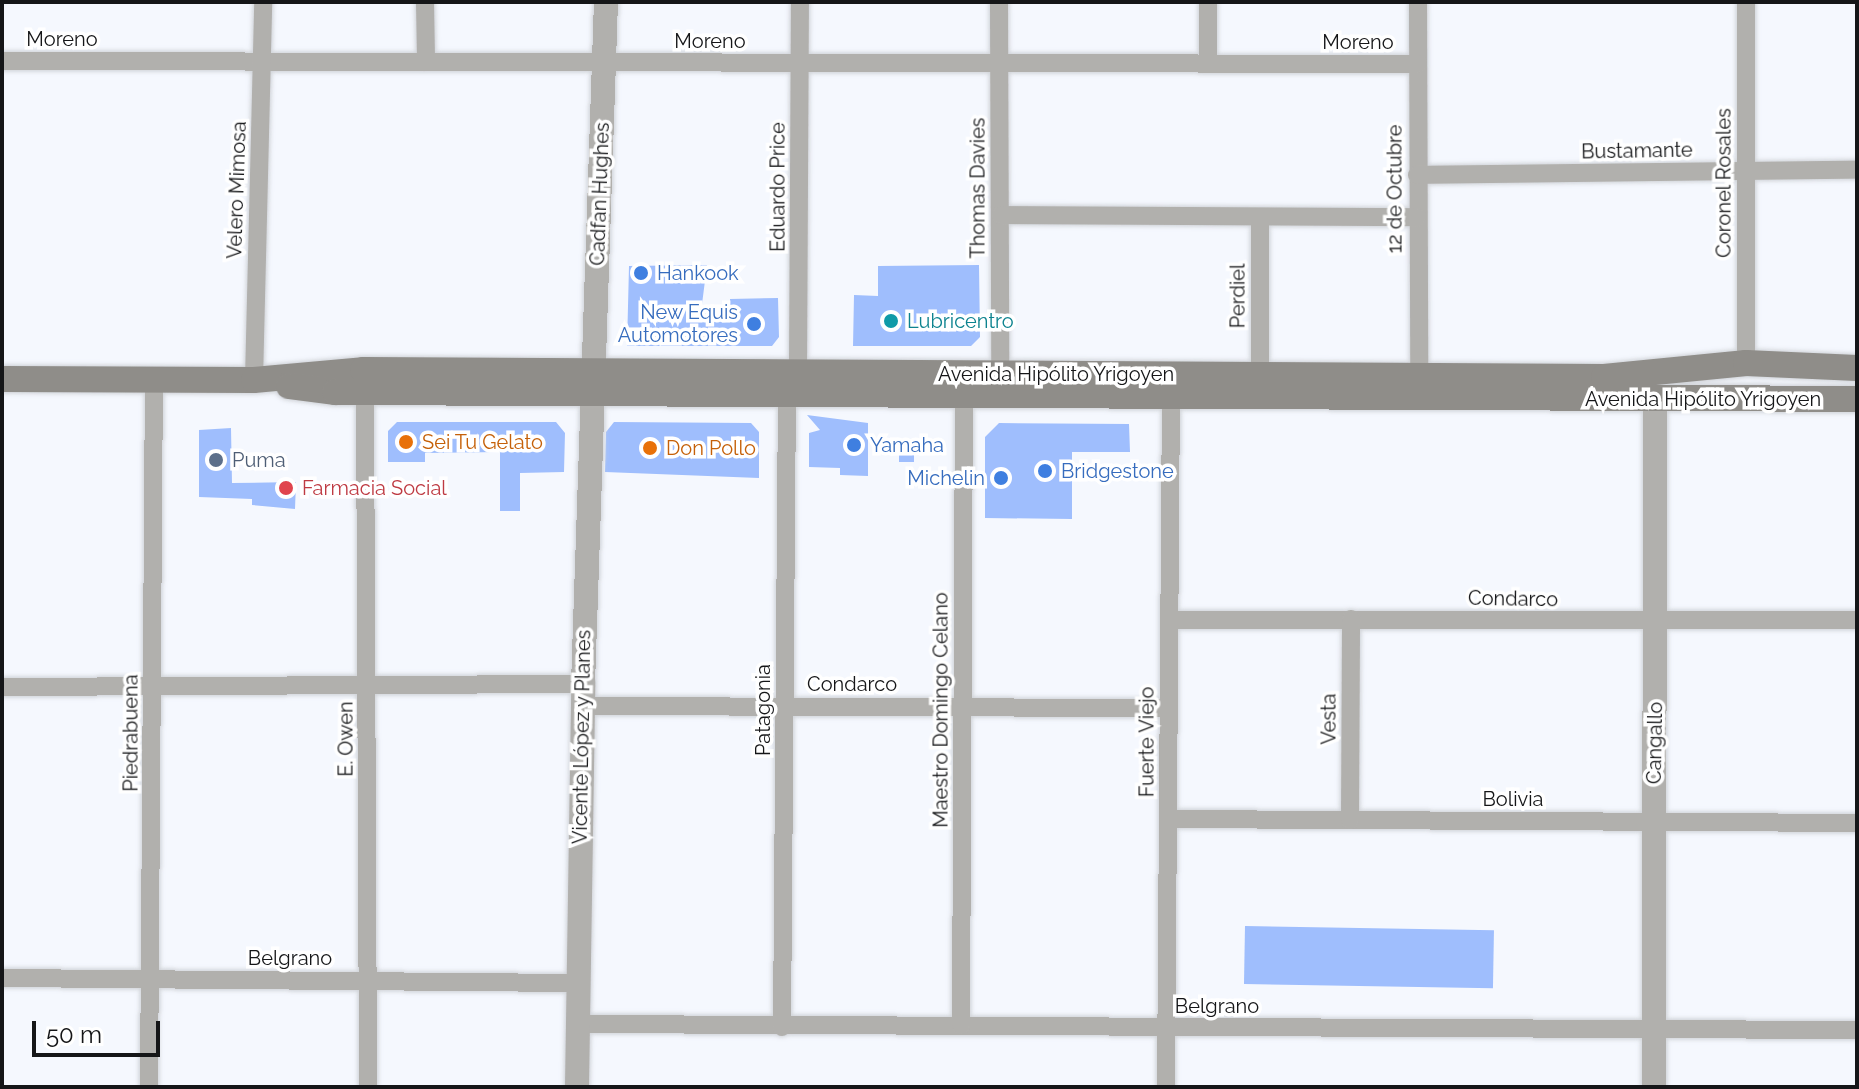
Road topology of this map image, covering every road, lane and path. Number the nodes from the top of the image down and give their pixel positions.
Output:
1 (263, 2) edge
2 (425, 2) edge
3 (606, 2) edge
4 (800, 2) edge
5 (999, 2) edge
6 (1208, 2) edge
7 (1418, 2) edge
8 (1746, 2) edge
9 (2, 61) edge
10 (263, 62) junction
11 (426, 62) junction
12 (605, 63) junction
13 (801, 63) junction
14 (999, 63) junction
15 (1208, 64) junction
16 (1418, 64) junction
17 (1857, 170) edge
18 (1745, 172) junction
19 (1417, 175) junction
20 (1001, 215) junction
21 (1417, 217) junction
22 (1260, 218) junction
23 (1746, 363) junction
24 (1857, 368) edge
25 (1690, 369) junction
26 (1000, 373) junction
27 (1260, 375) junction
28 (1419, 376) junction
29 (1604, 377) junction
30 (2, 379) edge
31 (154, 379) junction
32 (254, 380) junction
33 (792, 383) junction
34 (593, 384) junction
35 (365, 392) junction
36 (964, 395) junction
37 (1171, 396) junction
38 (1655, 399) junction
39 (1710, 399) junction
40 (1779, 399) junction
41 (1857, 399) edge
42 (1351, 619) junction
43 (1169, 620) junction
44 (1857, 620) edge
45 (1656, 623) junction
46 (153, 683) junction
47 (368, 686) junction
48 (2, 687) edge
49 (583, 695) junction
50 (785, 706) junction
51 (964, 707) junction
52 (1168, 708) junction
53 (1169, 819) junction
54 (1350, 820) junction
55 (1654, 822) junction
56 (1857, 823) edge
57 (2, 978) edge
58 (152, 979) junction
59 (369, 981) junction
60 (577, 983) junction
61 (577, 1024) junction
62 (961, 1025) junction
63 (782, 1027) junction
64 (1166, 1027) junction
65 (1654, 1029) junction
66 (1857, 1030) edge
67 (149, 1087) edge
68 (368, 1087) edge
69 (577, 1087) edge
70 (1166, 1087) edge
71 (1654, 1087) edge

1 - 10 street, Velero Mimosa
2 - 11 street
3 - 12 street, Cadfan Hughes
4 - 13 street, Eduardo Price
5 - 14 street, Thomas Davies
6 - 15 street
7 - 16 street, 12 de Octubre
8 - 18 street, Coronel Rosales
9 - 10 street, Moreno
10 - 11 street, Moreno
10 - 32 street, Velero Mimosa
11 - 12 street, Moreno
12 - 13 street, Moreno
12 - 34 street, Cadfan Hughes
13 - 14 street, Moreno
13 - 33 street, Eduardo Price
14 - 15 street, Moreno
14 - 20 street, Thomas Davies
15 - 16 street, Moreno
16 - 19 street, 12 de Octubre
17 - 18 street, Bustamante
18 - 19 street, Bustamante
18 - 23 street, Coronel Rosales
19 - 21 street, 12 de Octubre
20 - 22 street
20 - 26 street, Thomas Davies
21 - 22 street
21 - 28 street, 12 de Octubre
22 - 27 street, Perdiel
23 - 24 main road, Avenida Hipólito Yrigoyen
23 - 25 main road, Avenida Hipólito Yrigoyen
23 - 39 main road
23 - 40 main road
25 - 29 main road, Avenida Hipólito Yrigoyen
25 - 38 main road
26 - 27 main road, Avenida Hipólito Yrigoyen
26 - 33 main road, Avenida Hipólito Yrigoyen
27 - 28 main road, Avenida Hipólito Yrigoyen
28 - 29 main road, Avenida Hipólito Yrigoyen
29 - 38 main road
30 - 31 main road, Avenida Hipólito Yrigoyen
31 - 32 main road, Avenida Hipólito Yrigoyen
31 - 46 street, Piedrabuena
32 - 34 main road, Avenida Hipólito Yrigoyen
32 - 35 main road, Avenida Hipólito Yrigoyen
33 - 34 main road, Avenida Hipólito Yrigoyen
33 - 36 main road, Avenida Hipólito Yrigoyen
33 - 50 street, Patagonia
34 - 35 main road, Avenida Hipólito Yrigoyen
34 - 49 street, Vicente López y Planes
35 - 47 street, E. Owen
36 - 37 main road, Avenida Hipólito Yrigoyen
36 - 51 street, Maestro Domingo Celano
37 - 38 main road, Avenida Hipólito Yrigoyen
37 - 43 street, Fuerte Viejo
38 - 39 main road, Avenida Hipólito Yrigoyen
38 - 45 street, Cangallo
39 - 40 main road, Avenida Hipólito Yrigoyen
40 - 41 main road, Avenida Hipólito Yrigoyen
42 - 43 street, Condarco
42 - 45 street, Condarco
42 - 54 street, Vesta
43 - 52 street, Fuerte Viejo
44 - 45 street, Condarco
45 - 55 street, Cangallo
46 - 47 street, Condarco
46 - 48 street, Condarco
46 - 58 street, Piedrabuena
47 - 49 street, Condarco
47 - 59 street, E. Owen
49 - 50 street, Condarco
49 - 60 street, Vicente López y Planes
50 - 51 street, Condarco
50 - 63 street, Patagonia
51 - 52 street, Condarco
51 - 62 street, Maestro Domingo Celano
52 - 53 street, Fuerte Viejo
53 - 54 street, Bolivia
53 - 64 street, Fuerte Viejo
54 - 55 street, Bolivia
55 - 56 street, Bolivia
55 - 65 street, Cangallo
57 - 58 street, Belgrano
58 - 59 street, Belgrano
58 - 67 street, Piedrabuena
59 - 60 street, Belgrano
59 - 68 street, E. Owen
60 - 61 street, Vicente López y Planes
61 - 63 street, Belgrano
61 - 69 street, Vicente López y Planes
62 - 63 street, Belgrano
62 - 64 street, Belgrano
64 - 65 street, Belgrano
64 - 70 street, Fuerte Viejo
65 - 66 street, Belgrano
65 - 71 street, Cangallo

